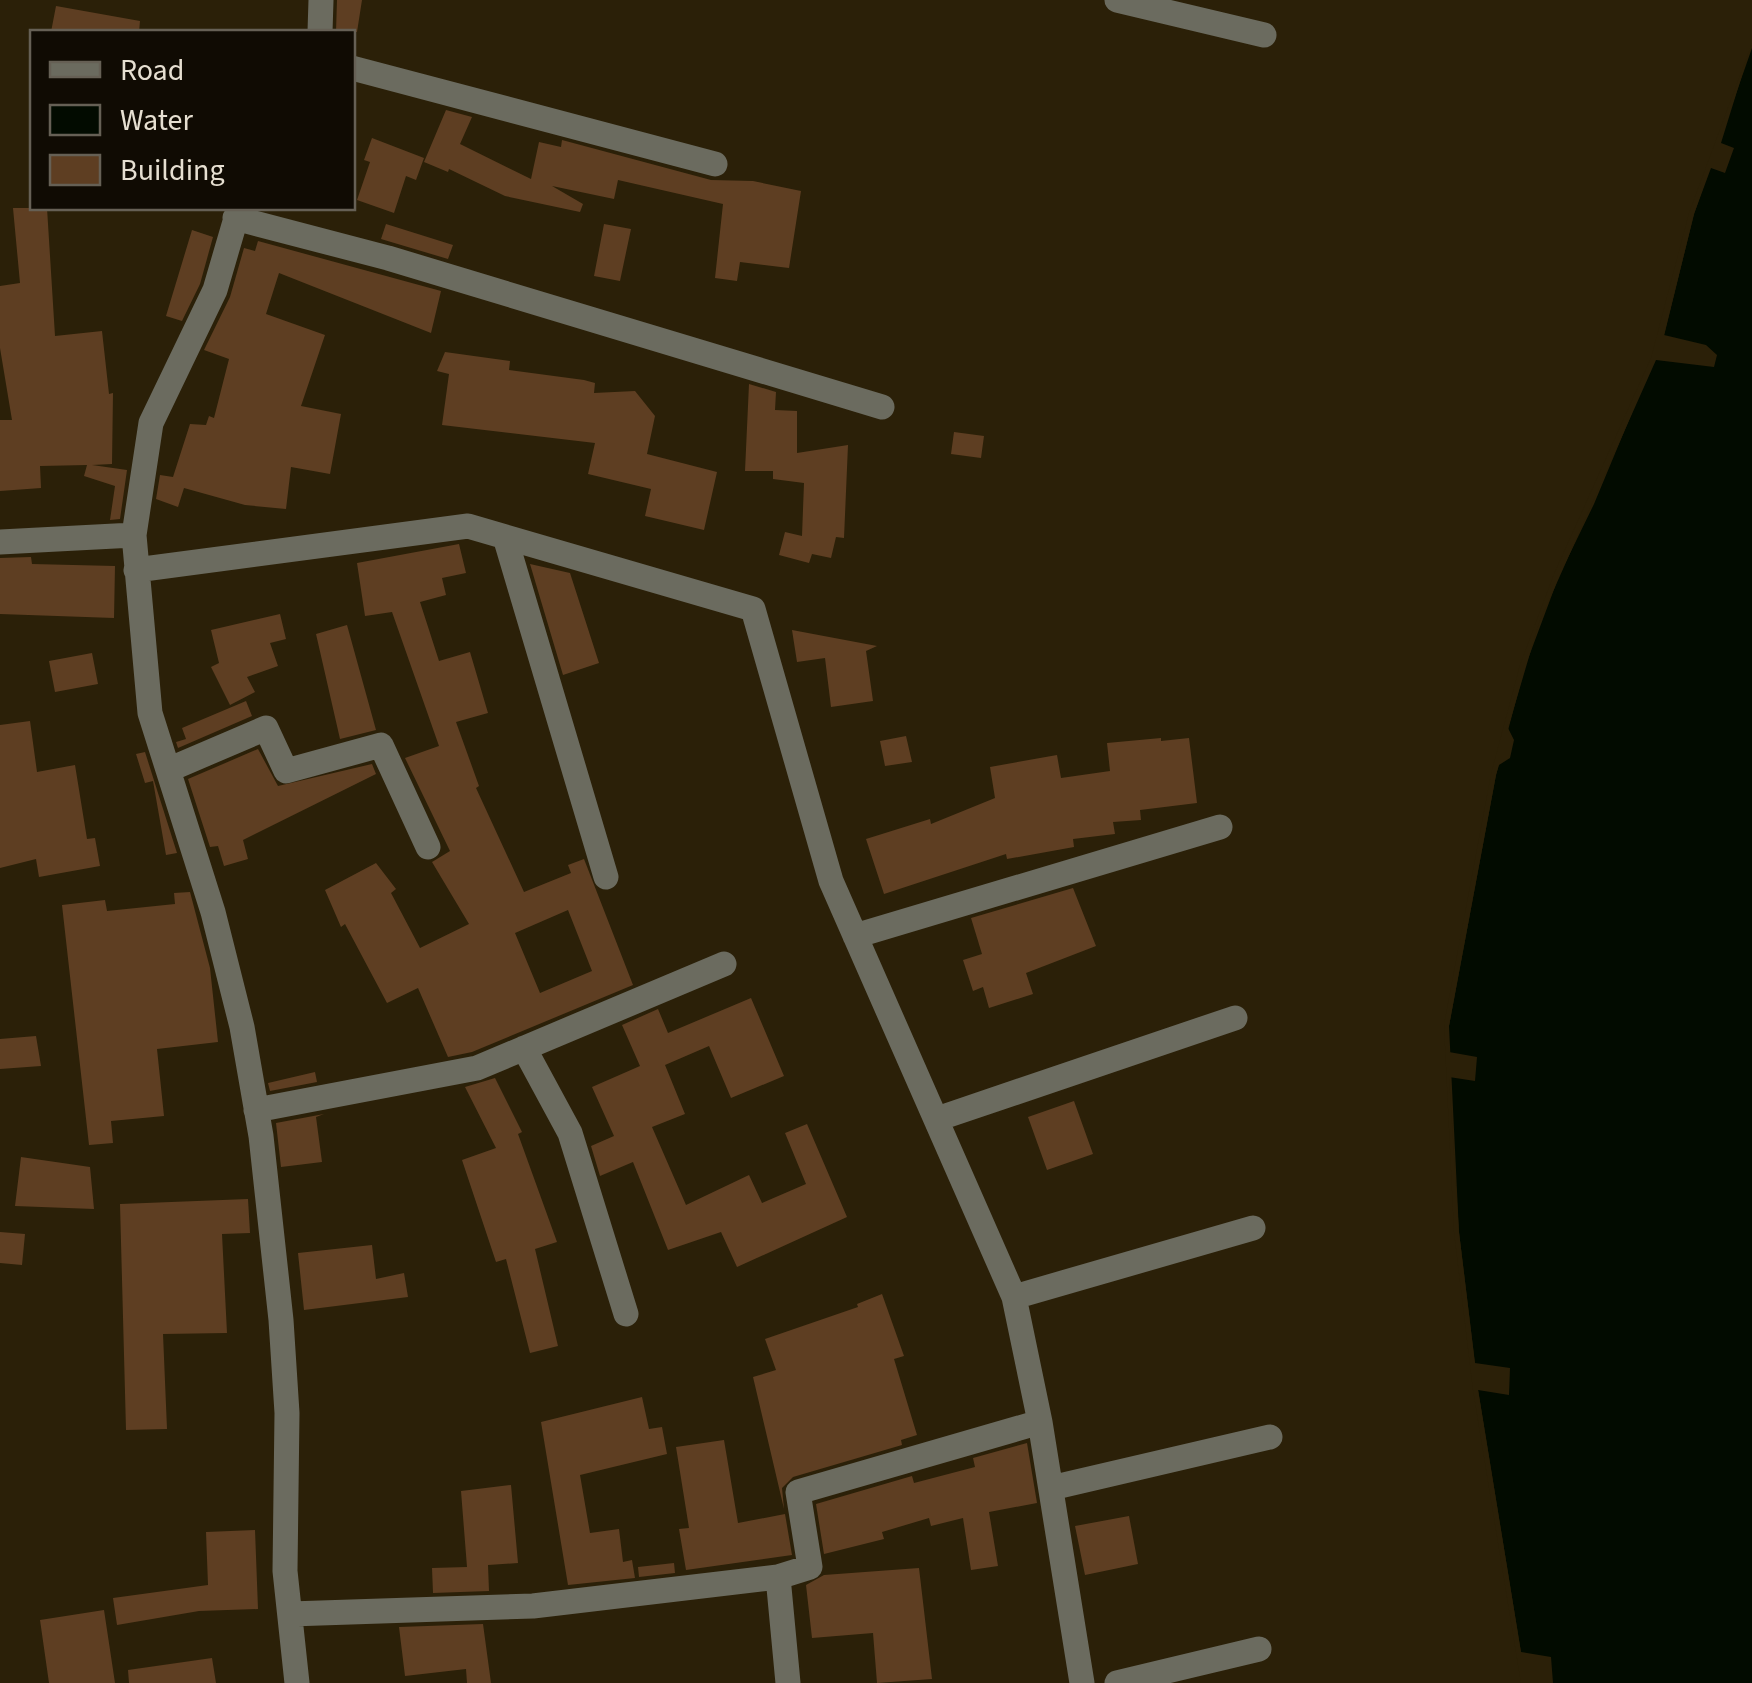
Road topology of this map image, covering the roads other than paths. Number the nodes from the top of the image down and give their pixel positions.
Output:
1 (321, 0) edge
2 (1116, 0) edge
3 (320, 30) edge
4 (1264, 34) dead end
5 (355, 69) edge
6 (715, 164) dead end
7 (237, 213) edge
8 (882, 407) dead end
9 (134, 536) junction
10 (505, 537) junction
11 (0, 542) edge
12 (136, 570) junction
13 (168, 770) junction
14 (1220, 827) dead end
15 (428, 847) dead end
16 (606, 877) dead end
17 (855, 936) junction
18 (724, 964) dead end
19 (1235, 1018) dead end
20 (524, 1048) junction
21 (256, 1110) junction
22 (936, 1119) junction
23 (1253, 1228) dead end
24 (1014, 1297) junction
25 (626, 1314) dead end
26 (1040, 1422) junction
27 (1270, 1437) dead end
28 (1051, 1488) junction
29 (778, 1576) junction
30 (290, 1614) junction
31 (1259, 1649) dead end
32 (297, 1683) edge
33 (788, 1683) edge
34 (1082, 1683) edge
35 (1117, 1683) edge

1 - 3 street
2 - 4 street
5 - 6 street
7 - 8 street
7 - 9 street
9 - 11 street
9 - 12 street
10 - 12 street
10 - 16 street
10 - 17 street
12 - 13 street
13 - 15 street
13 - 21 street
14 - 17 street
17 - 22 street
18 - 20 street
19 - 22 street
20 - 21 street
20 - 25 street
21 - 30 street
22 - 24 street
23 - 24 street
24 - 26 street
26 - 28 street
26 - 29 street
27 - 28 street
28 - 34 street
29 - 30 street
29 - 33 street
30 - 32 street
31 - 35 street

